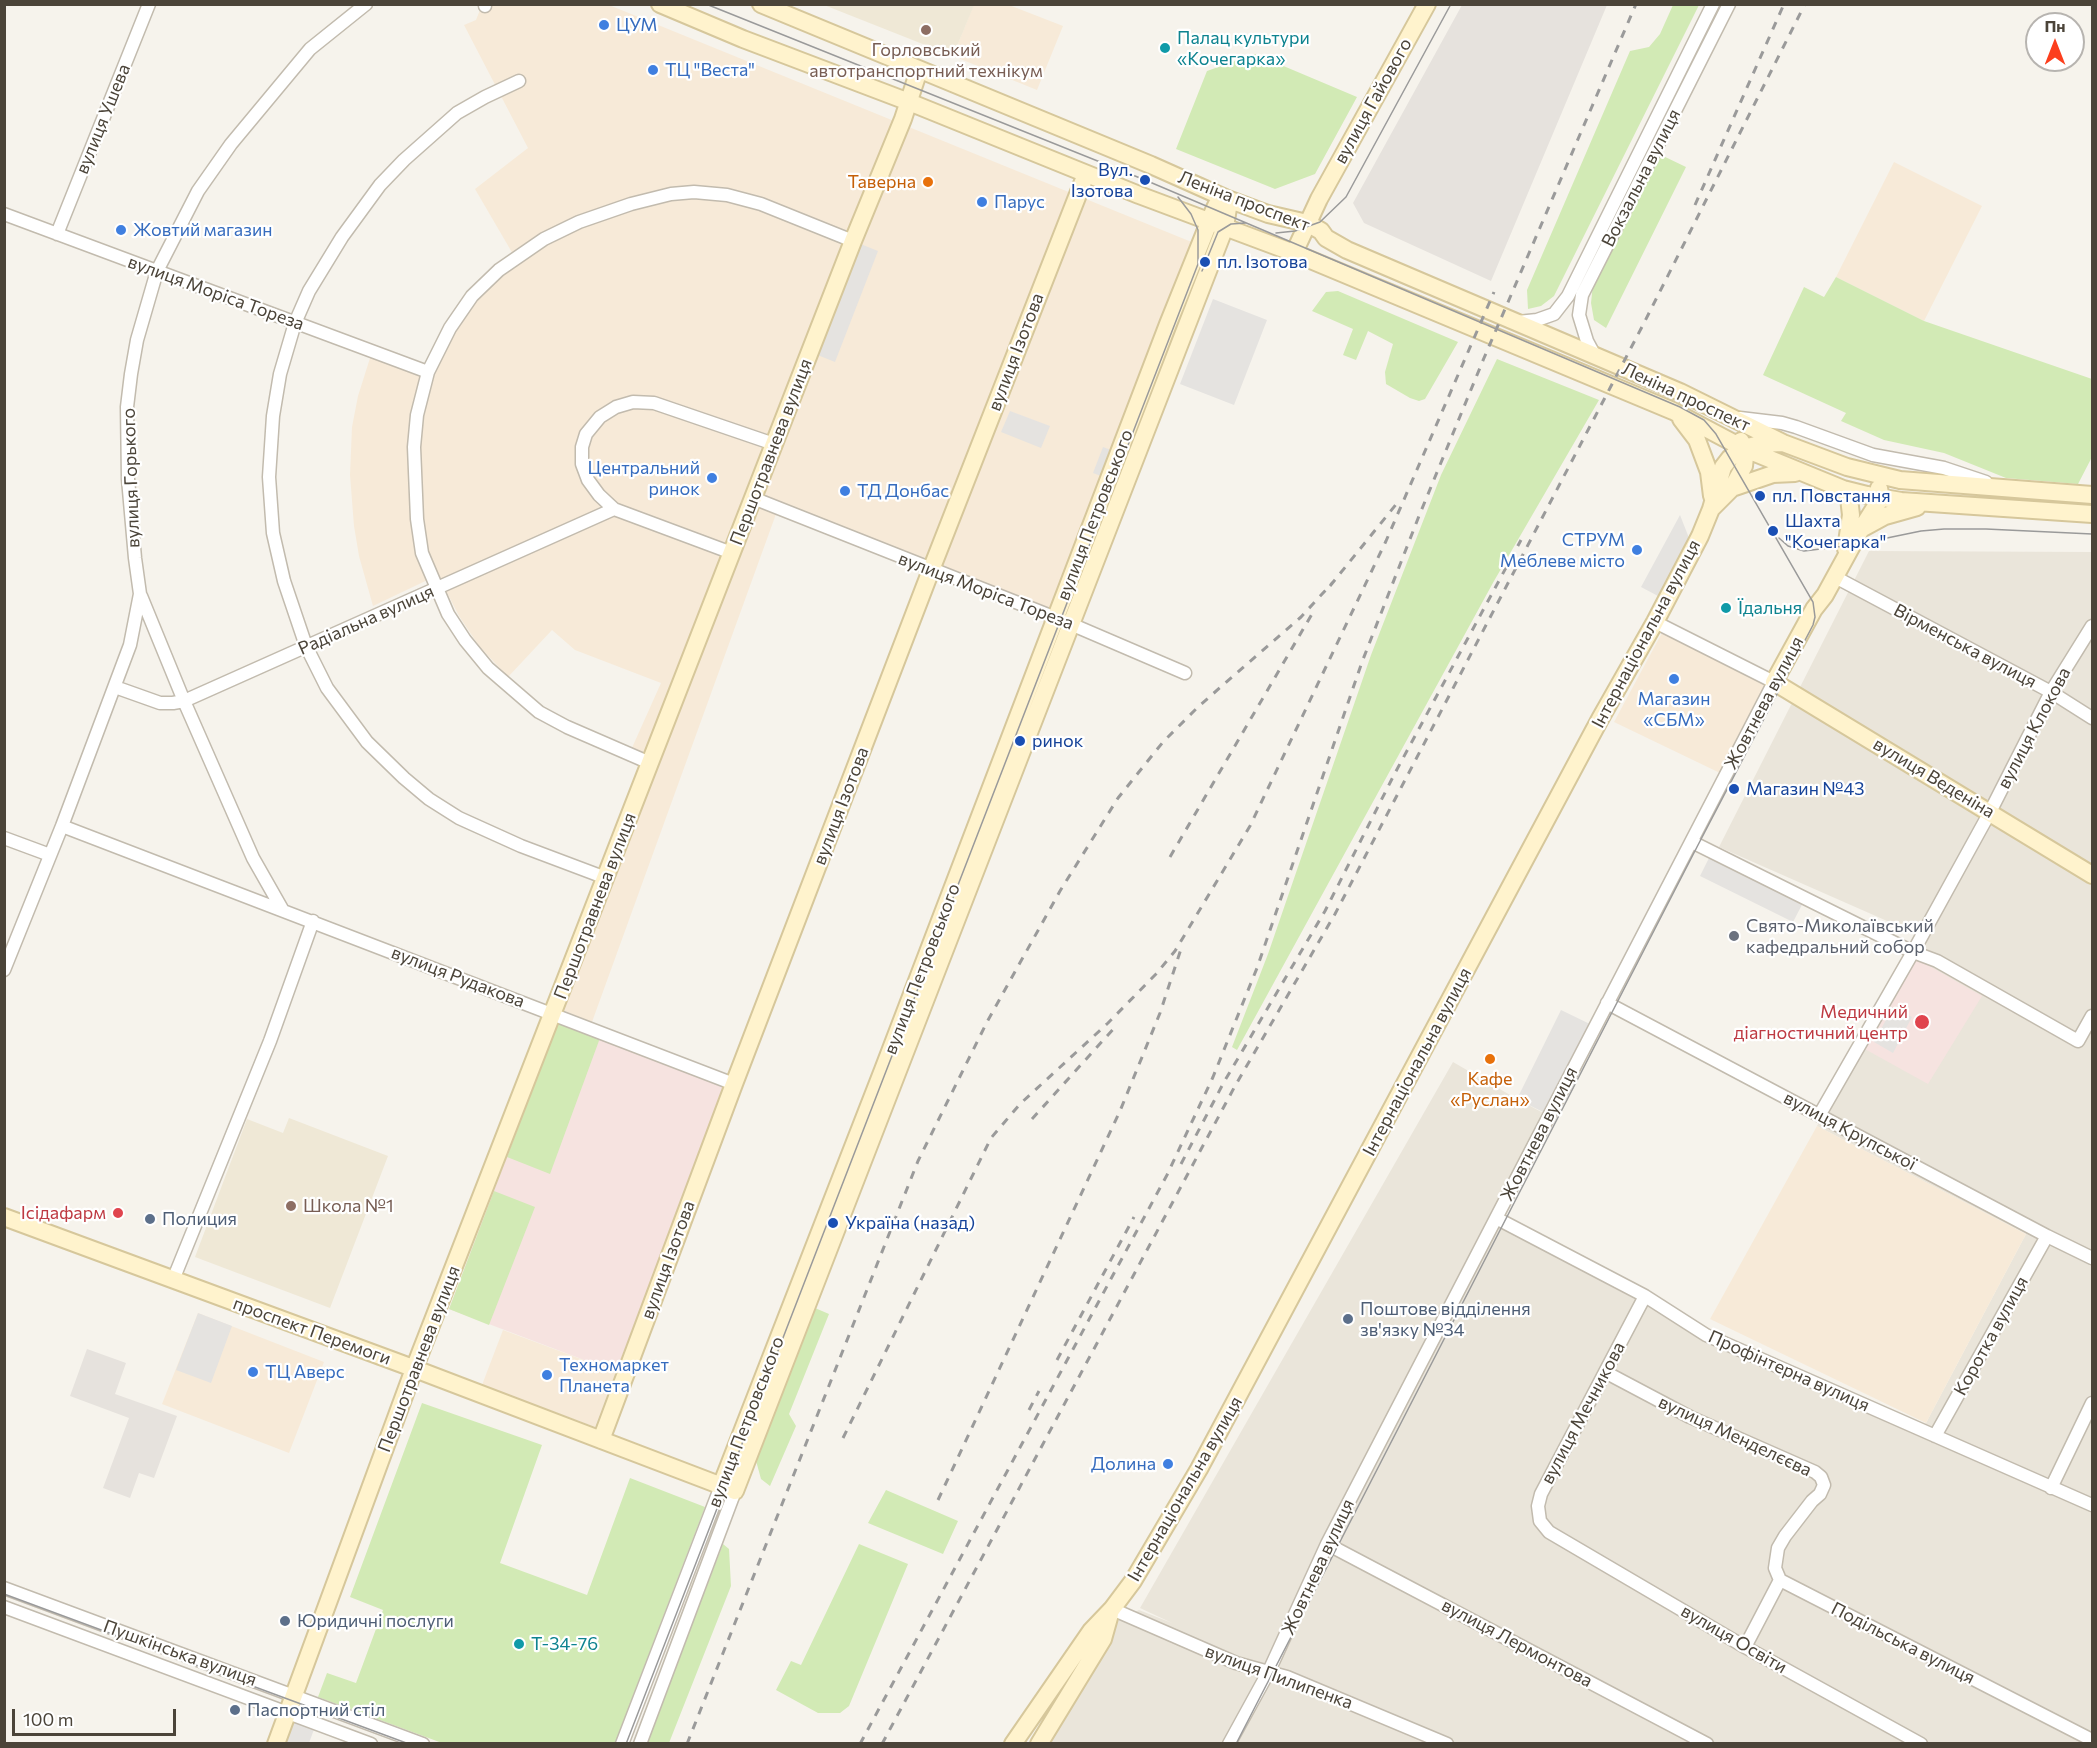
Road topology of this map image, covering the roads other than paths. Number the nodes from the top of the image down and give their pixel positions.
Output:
1 (149, 4) edge
2 (366, 4) edge
3 (660, 4) edge
4 (761, 4) edge
5 (1427, 4) edge
6 (1713, 4) edge
7 (1729, 4) edge
8 (781, 8) edge
9 (919, 70) junction
10 (519, 81) dead end
11 (909, 102) junction
12 (1086, 174) junction
13 (1225, 198) junction
14 (1319, 199) junction
15 (4, 214) edge
16 (1268, 214) junction
17 (1217, 224) junction
18 (1314, 227) junction
19 (57, 234) junction
20 (853, 241) junction
21 (1293, 253) junction
22 (158, 271) junction
23 (295, 322) junction
24 (1516, 322) junction
25 (1594, 354) junction
26 (428, 372) junction
27 (1673, 411) junction
28 (1727, 417) junction
29 (1783, 443) junction
30 (774, 444) junction
31 (1842, 444) junction
32 (1743, 448) junction
33 (1865, 472) junction
34 (1800, 473) junction
35 (1732, 488) junction
36 (2004, 488) junction
37 (1843, 489) junction
38 (2092, 495) edge
39 (753, 498) junction
40 (1881, 498) junction
41 (1933, 504) junction
42 (1711, 508) junction
43 (614, 510) junction
44 (2092, 514) edge
45 (1860, 531) junction
46 (732, 553) junction
47 (931, 570) junction
48 (1839, 571) junction
49 (437, 588) junction
50 (140, 594) junction
51 (1064, 622) junction
52 (1655, 622) junction
53 (2092, 626) edge
54 (306, 646) junction
55 (1185, 673) dead end
56 (1774, 682) junction
57 (115, 687) junction
58 (2051, 692) junction
59 (184, 701) junction
60 (2092, 718) edge
61 (650, 764) junction
62 (1990, 812) junction
63 (62, 826) junction
64 (4, 838) edge
65 (1692, 842) junction
66 (50, 855) junction
67 (2092, 874) edge
68 (606, 878) junction
69 (282, 909) junction
70 (313, 921) junction
71 (1913, 952) junction
72 (4, 970) edge
73 (1607, 1003) junction
74 (553, 1014) junction
75 (2092, 1016) edge
76 (734, 1084) junction
77 (1820, 1114) junction
78 (4, 1217) edge
79 (1496, 1218) junction
80 (2047, 1236) junction
81 (2092, 1258) edge
82 (173, 1280) junction
83 (1645, 1296) junction
84 (414, 1369) junction
85 (1605, 1372) junction
86 (2092, 1403) edge
87 (1935, 1436) junction
88 (601, 1440) junction
89 (728, 1488) junction
90 (2050, 1488) junction
91 (2092, 1505) edge
92 (1549, 1532) joint
93 (1327, 1544) junction
94 (1780, 1580) junction
95 (4, 1588) edge
96 (4, 1607) edge
97 (1112, 1609) junction
98 (1746, 1647) junction
99 (1269, 1671) junction
100 (293, 1695) junction
101 (288, 1713) junction
102 (1431, 1740) edge
103 (2092, 1740) edge
104 (276, 1743) edge
105 (371, 1743) edge
106 (423, 1743) edge
107 (622, 1743) edge
108 (640, 1743) edge
109 (1013, 1743) edge
110 (1038, 1743) edge
111 (1229, 1743) edge
112 (1447, 1743) edge
113 (1707, 1743) edge
114 (1921, 1743) edge

1 - 19 street, вулиця Ушева
2 - 22 street, вулиця Горького
3 - 11 main road, Леніна проспект
4 - 8 main road, Леніна проспект
5 - 14 main road, вулиця Гайового
6 - 24 street, Вокзальна вулиця
7 - 25 street, Вокзальна вулиця
8 - 9 main road, Леніна проспект
9 - 11 main road, Першотравнева вулиця
9 - 13 main road, Леніна проспект
10 - 23 street
11 - 12 main road, Леніна проспект
11 - 20 main road, Першотравнева вулиця
12 - 17 main road, Леніна проспект
12 - 47 main road, вулиця Ізотова
13 - 16 main road, Леніна проспект
13 - 17 main road, вулиця Петровського
14 - 16 main road
14 - 18 main road
15 - 19 street, вулиця Моріса Тореза
16 - 18 main road, Леніна проспект
17 - 21 main road, Леніна проспект
17 - 51 main road, вулиця Петровського
18 - 21 main road
18 - 24 main road, Леніна проспект
19 - 22 street, вулиця Моріса Тореза
20 - 26 street
20 - 30 main road, Першотравнева вулиця
21 - 27 main road, Леніна проспект
22 - 23 street, вулиця Моріса Тореза
22 - 50 street, вулиця Горького
23 - 26 street, вулиця Моріса Тореза
23 - 54 street
24 - 25 main road, Леніна проспект
25 - 28 main road, Леніна проспект
26 - 49 street
27 - 32 main road, Леніна проспект
27 - 42 main road, Леніна проспект
28 - 29 main road, Леніна проспект
28 - 31 street
28 - 32 main road
29 - 32 main road
29 - 33 main road, Леніна проспект
30 - 39 main road, Першотравнева вулиця
30 - 43 street
31 - 33 street
31 - 36 street
32 - 34 main road, Леніна проспект
32 - 35 main road
32 - 42 main road, Інтернаціональна вулиця
33 - 36 main road, Леніна проспект
33 - 40 main road
34 - 35 main road, Інтернаціональна вулиця
34 - 37 main road, Леніна проспект
35 - 42 main road, Інтернаціональна вулиця
36 - 38 main road, Леніна проспект
37 - 40 main road, Леніна проспект
37 - 48 main road
39 - 46 main road, Першотравнева вулиця
39 - 47 street, вулиця Моріса Тореза
40 - 41 main road, Леніна проспект
40 - 45 main road, Жовтнева вулиця
41 - 44 main road
41 - 45 main road
42 - 52 main road, Інтернаціональна вулиця
43 - 46 street
43 - 49 street, Радіальна вулиця
45 - 48 main road, Жовтнева вулиця
46 - 61 main road, Першотравнева вулиця
47 - 51 street, вулиця Моріса Тореза
47 - 76 main road, вулиця Ізотова
48 - 56 main road, Жовтнева вулиця
48 - 58 street, Вірменська вулиця
49 - 54 street, Радіальна вулиця
49 - 61 street
50 - 57 street, вулиця Горького
50 - 59 street
51 - 55 street, вулиця Моріса Тореза
51 - 89 main road, вулиця Петровського
52 - 56 street
52 - 97 main road, Інтернаціональна вулиця
53 - 58 street, вулиця Клокова
54 - 59 street, Радіальна вулиця
54 - 68 street
56 - 62 main road, вулиця Веденіна
56 - 65 street, Жовтнева вулиця
57 - 59 street, Радіальна вулиця
57 - 63 street, вулиця Горького
58 - 60 street, Вірменська вулиця
58 - 62 street, вулиця Клокова
59 - 69 street
61 - 68 main road, Першотравнева вулиця
62 - 67 main road, вулиця Веденіна
62 - 71 street, вулиця Клокова
63 - 66 street, вулиця Горького
63 - 69 street, вулиця Рудакова
64 - 66 street
65 - 71 street
65 - 73 street, Жовтнева вулиця
66 - 72 street, вулиця Горького
68 - 74 main road, Першотравнева вулиця
69 - 70 street, вулиця Рудакова
70 - 74 street, вулиця Рудакова
70 - 82 street
71 - 75 street
71 - 77 street, вулиця Клокова
73 - 77 street, вулиця Крупської
73 - 79 street, Жовтнева вулиця
74 - 76 street, вулиця Рудакова
74 - 84 main road, Першотравнева вулиця
76 - 88 main road, вулиця Ізотова
77 - 80 street, вулиця Крупської
78 - 82 main road, проспект Перемоги
79 - 83 street, Профінтерна вулиця
79 - 93 street, Жовтнева вулиця
80 - 81 street, вулиця Крупської
80 - 87 street, Коротка вулиця
82 - 84 main road, проспект Перемоги
83 - 85 street, вулиця Мечникова
83 - 87 street, Профінтерна вулиця
84 - 88 main road, проспект Перемоги
84 - 100 main road, Першотравнева вулиця
85 - 92 street, вулиця Мечникова
85 - 94 street, вулиця Менделєєва
86 - 90 street
87 - 90 street, Профінтерна вулиця
88 - 89 main road, проспект Перемоги
89 - 107 street, вулиця Петровського
89 - 108 street, вулиця Петровського
90 - 91 street, Профінтерна вулиця
92 - 98 street, вулиця Освіти
93 - 99 street, Жовтнева вулиця
93 - 113 street, вулиця Лермонтова
94 - 98 street
94 - 103 street, Подільська вулиця
95 - 100 street, Пушкінська вулиця
96 - 101 street, Пушкінська вулиця
97 - 99 street, вулиця Пилипенка
97 - 109 main road, Інтернаціональна вулиця
97 - 110 main road, Інтернаціональна вулиця
98 - 114 street, вулиця Освіти
99 - 102 street, вулиця Пилипенка
99 - 111 street, Жовтнева вулиця
100 - 101 main road, Першотравнева вулиця
100 - 106 street, Пушкінська вулиця
101 - 104 main road, Першотравнева вулиця
101 - 105 street, Пушкінська вулиця
102 - 112 street, вулиця Пилипенка

